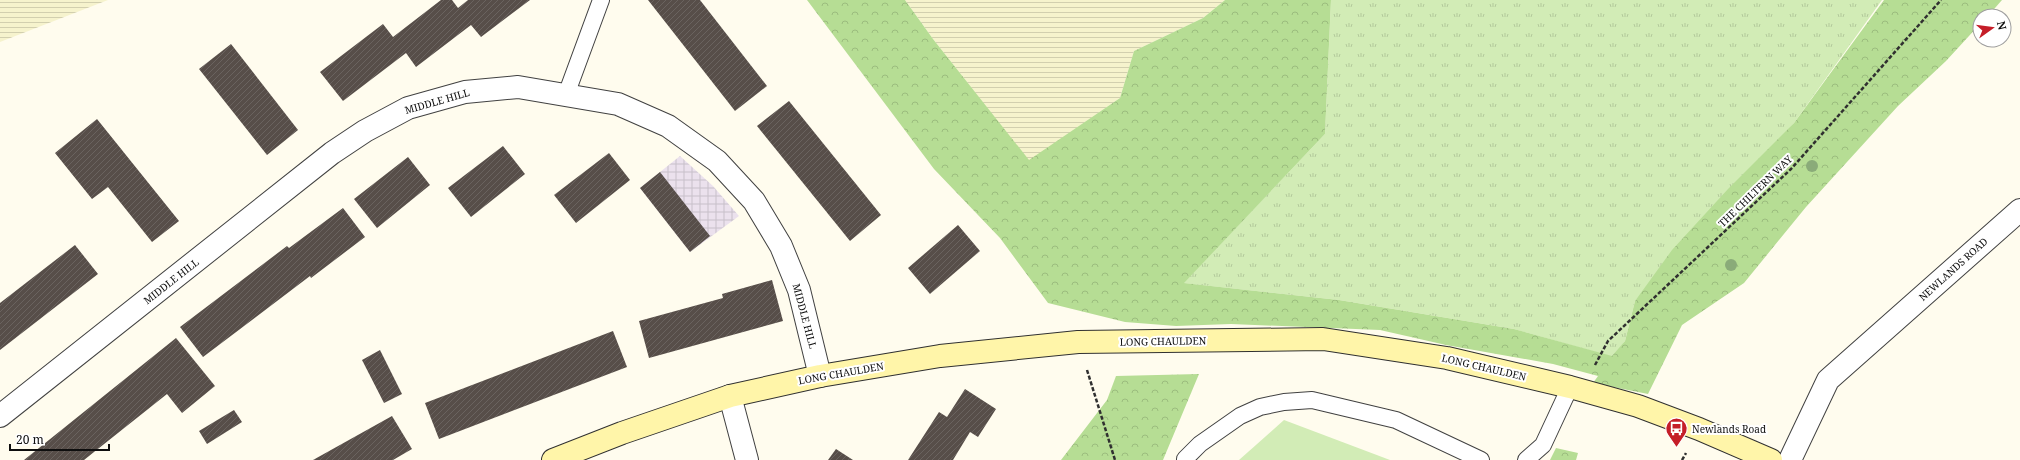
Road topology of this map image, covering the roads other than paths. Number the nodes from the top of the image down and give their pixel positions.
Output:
1 (601, 0) edge
2 (566, 95) junction
3 (2020, 210) edge
4 (820, 376) junction
5 (1575, 389) junction
6 (730, 396) junction
7 (0, 416) edge
8 (1185, 459) dead end
9 (553, 460) edge
10 (747, 460) edge
11 (1481, 460) edge
12 (1526, 460) edge
13 (1771, 460) edge
14 (1790, 460) edge

1 - 2 lane
2 - 4 street, MIDDLE HILL
2 - 7 street, MIDDLE HILL
3 - 14 street, NEWLANDS ROAD
4 - 5 street, LONG CHAULDEN
4 - 6 street, LONG CHAULDEN
5 - 12 lane
5 - 13 street, LONG CHAULDEN
6 - 9 street, LONG CHAULDEN
6 - 10 street
8 - 11 lane

